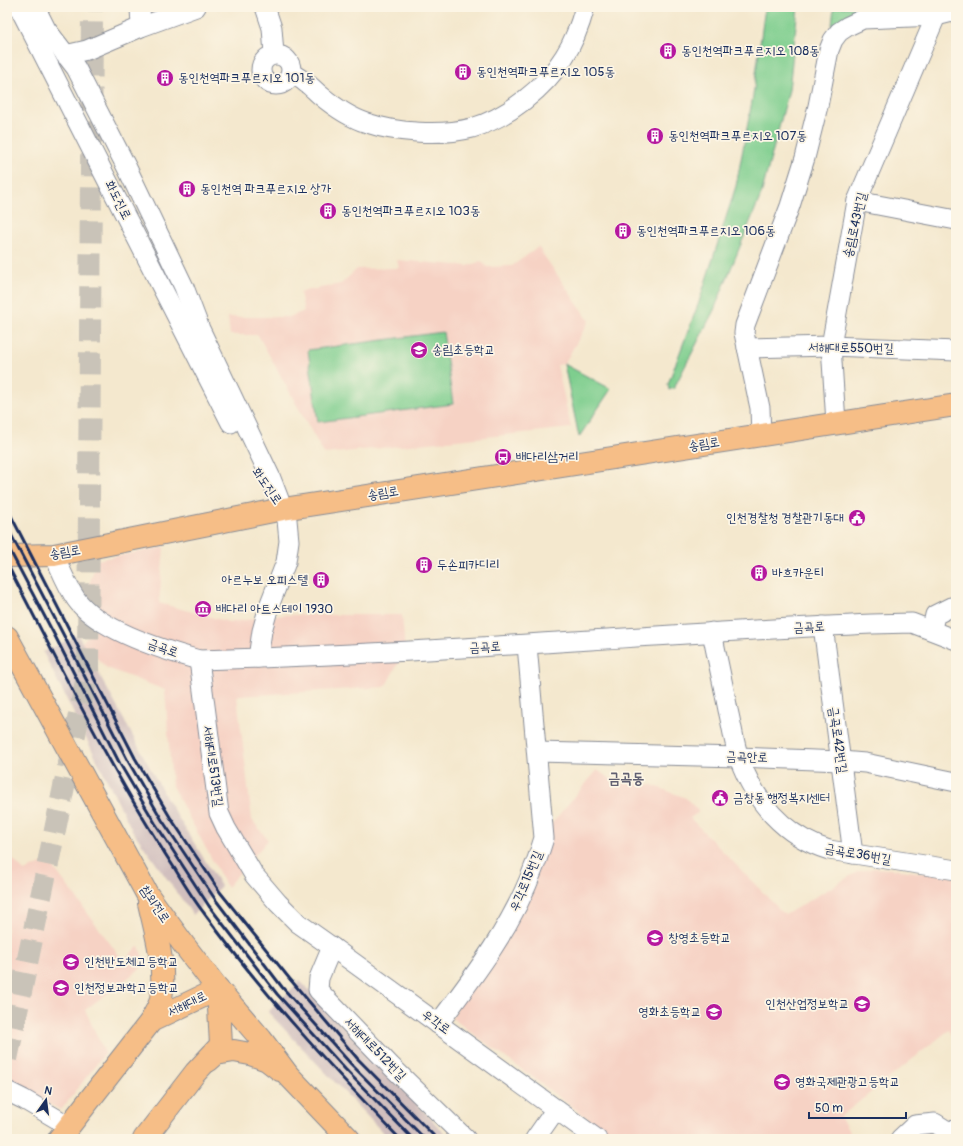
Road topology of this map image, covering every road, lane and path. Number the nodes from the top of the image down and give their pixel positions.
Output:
1 (19, 7) edge
2 (35, 7) edge
3 (140, 7) edge
4 (196, 7) edge
5 (265, 7) edge
6 (585, 7) edge
7 (956, 12) edge
8 (936, 16) junction
9 (141, 27) junction
10 (66, 54) junction
11 (274, 54) junction
12 (291, 73) junction
13 (858, 201) junction
14 (956, 220) edge
15 (831, 346) junction
16 (747, 348) junction
17 (956, 351) edge
18 (956, 405) edge
19 (836, 423) junction
20 (761, 435) junction
21 (283, 509) junction
22 (54, 555) junction
23 (7, 556) edge
24 (956, 606) edge
25 (823, 626) junction
26 (932, 630) junction
27 (712, 632) junction
28 (7, 637) edge
29 (956, 640) edge
30 (527, 645) junction
31 (258, 658) junction
32 (199, 660) junction
33 (537, 752) junction
34 (738, 757) junction
35 (841, 761) junction
36 (956, 782) edge
37 (853, 854) junction
38 (956, 870) edge
39 (147, 894) junction
40 (278, 903) joint
41 (332, 947) junction
42 (218, 989) junction
43 (151, 1022) junction
44 (438, 1024) junction
45 (196, 1073) junction
46 (288, 1075) junction
47 (7, 1091) edge
48 (556, 1110) junction
49 (956, 1131) edge
50 (64, 1133) edge
51 (144, 1139) edge
52 (349, 1139) edge
53 (466, 1139) edge
54 (536, 1139) edge
55 (596, 1139) edge
56 (900, 1139) edge

1 - 21 street, 화도진로
2 - 10 street, 화도진로
3 - 9 street
4 - 9 street
5 - 11 street
6 - 12 street
7 - 8 street
8 - 13 street, 송림로43번길
8 - 16 street
9 - 10 street
10 - 21 street, 화도진로
11 - 12 street
11 - 12 street
13 - 14 street
13 - 15 street, 송림로43번길
15 - 16 street, 서해대로550번길
15 - 17 street, 서해대로550번길
15 - 19 street, 송림로43번길
16 - 20 street
18 - 19 main road, 송림로
19 - 20 main road, 송림로
20 - 21 main road, 송림로
21 - 22 main road, 송림로
21 - 31 street
22 - 23 main road, 송림로
22 - 32 street, 금곡로
24 - 26 street
25 - 26 street, 금곡로
25 - 27 street, 금곡로
25 - 35 street, 금곡로42번길
26 - 29 street, 금곡로
27 - 30 street, 금곡로
27 - 34 street, 금곡로36번길
28 - 39 main road, 참외전로
30 - 31 street, 금곡로
30 - 33 street, 우각로15번길
31 - 32 street, 금곡로
32 - 40 street, 서해대로513번길
33 - 34 street, 금곡안로
33 - 44 street, 우각로15번길
34 - 35 street, 금곡안로
34 - 37 street, 금곡로36번길
35 - 36 street, 금곡안로
35 - 37 street, 금곡로42번길
37 - 38 street, 금곡로36번길
39 - 42 main road, 참외전로
39 - 43 main road
40 - 41 street, 우각로
41 - 44 street, 우각로
41 - 53 street, 서해대로512번길
42 - 43 main road, 서해대로
42 - 45 main road, 서해대로
42 - 46 main road, 참외전로
43 - 50 main road, 서해대로
44 - 48 street, 우각로
45 - 46 main road
45 - 51 main road, 서해대로
46 - 52 main road, 참외전로
47 - 50 street
48 - 54 street
48 - 55 street, 우각로
49 - 56 street

